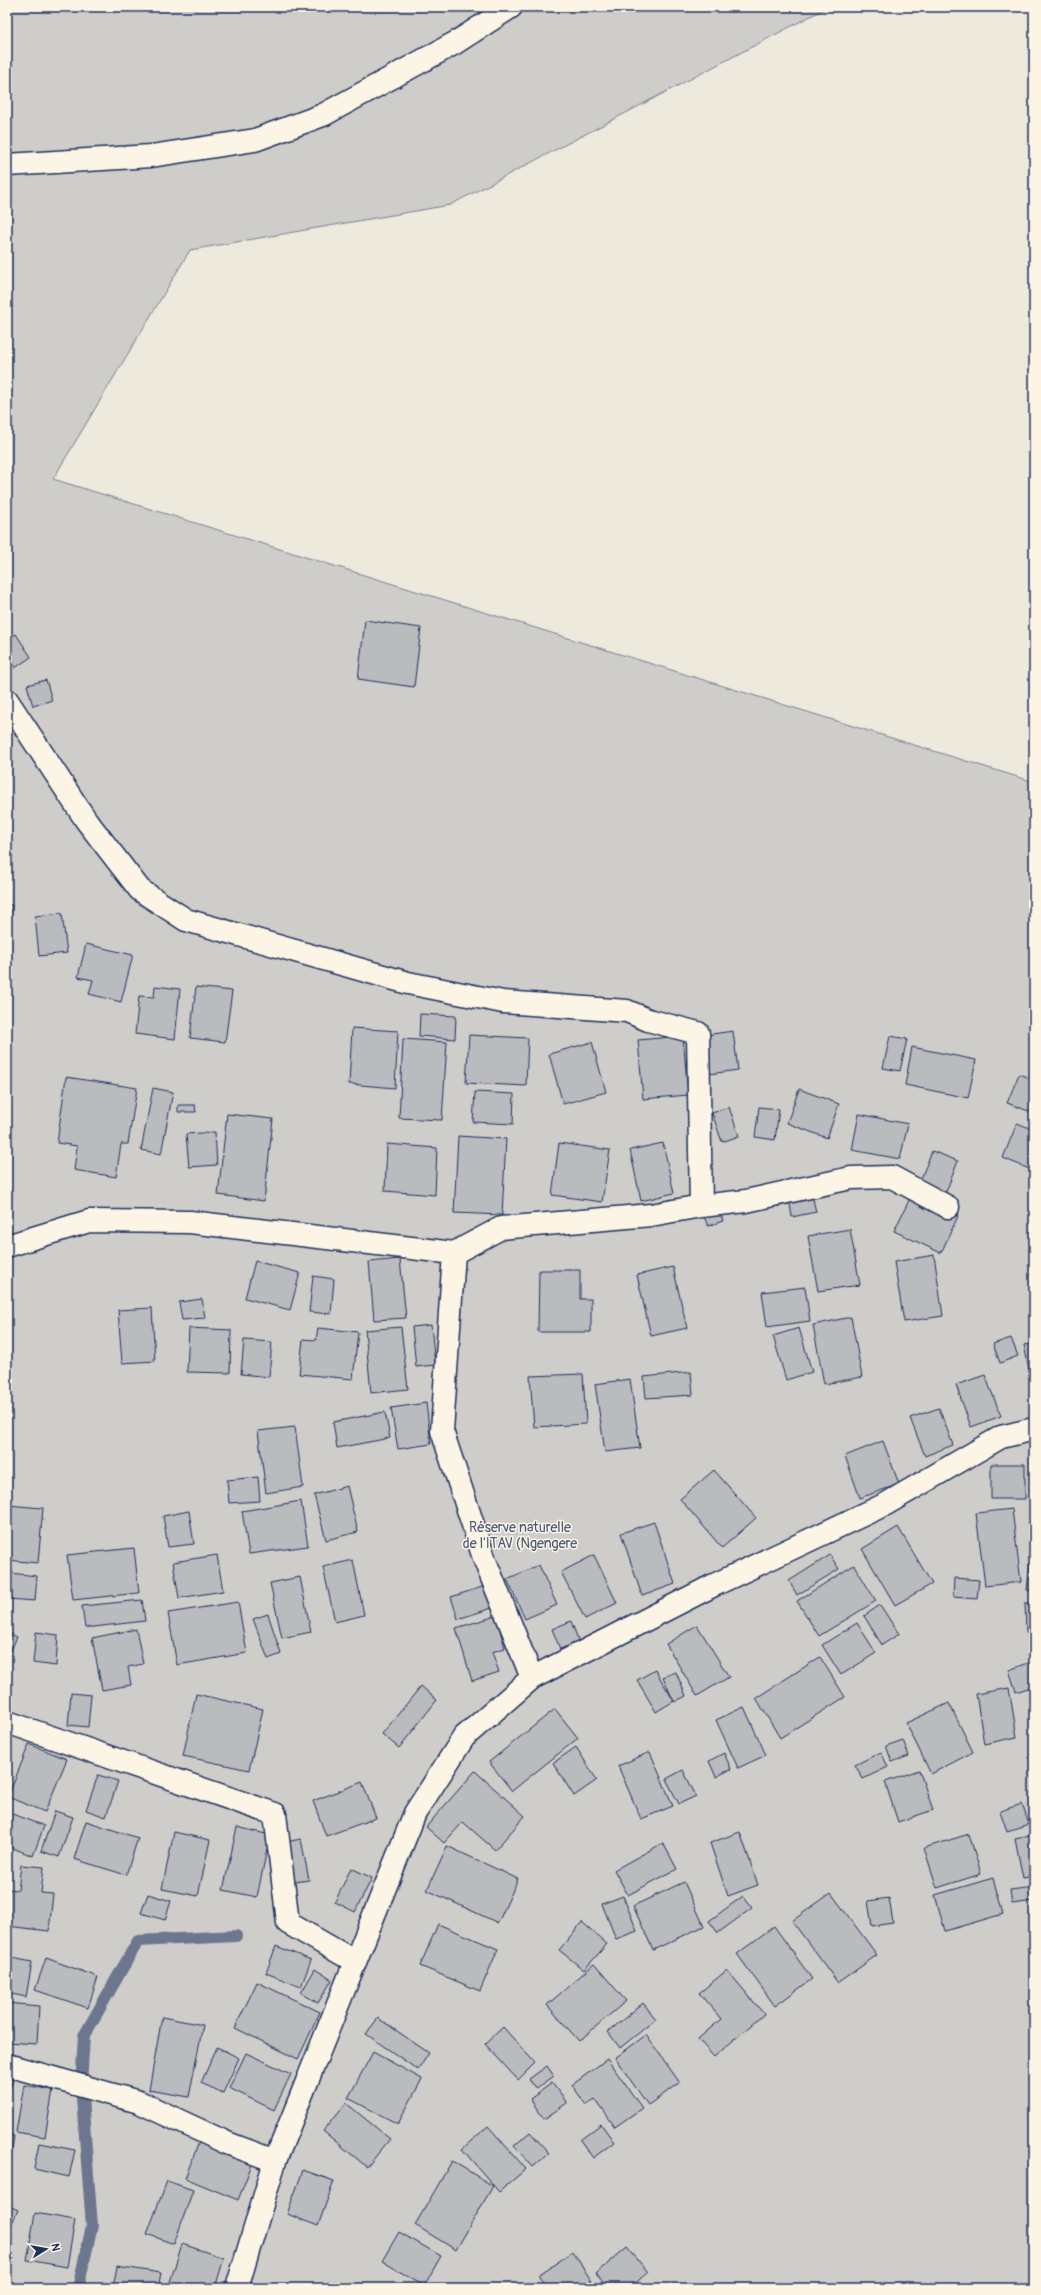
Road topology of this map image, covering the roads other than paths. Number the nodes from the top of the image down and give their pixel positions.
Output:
1 (511, 7) edge
2 (7, 165) edge
3 (7, 700) edge
4 (701, 1206) junction
5 (948, 1207) dead end
6 (7, 1246) edge
7 (454, 1253) junction
8 (1034, 1429) edge
9 (532, 1678) junction
10 (7, 1722) edge
11 (354, 1960) junction
12 (7, 2065) edge
13 (275, 2161) junction
14 (237, 2288) edge

1 - 2 street
3 - 4 street
4 - 5 street
4 - 7 street
6 - 7 street
7 - 9 street
8 - 9 street
9 - 11 street
10 - 11 street
11 - 13 street
12 - 13 street
13 - 14 street

